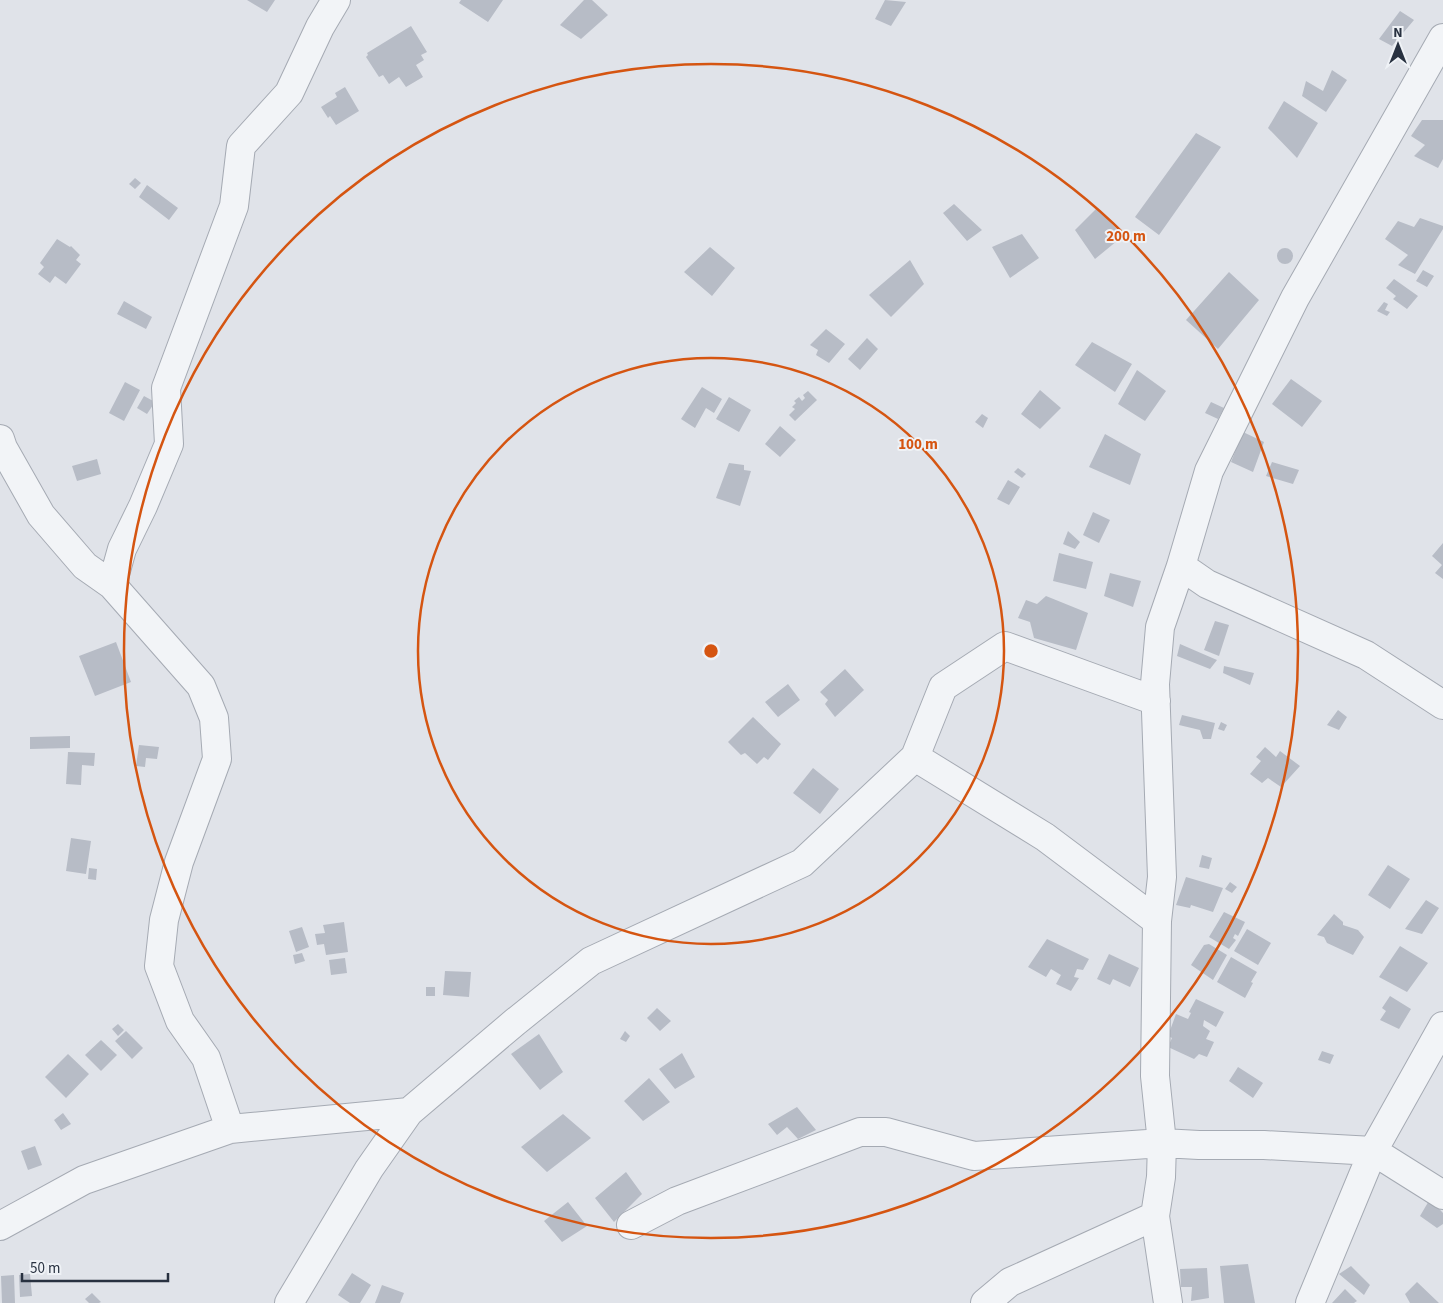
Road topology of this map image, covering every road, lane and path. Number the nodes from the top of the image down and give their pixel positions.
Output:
1 (336, 0) edge
2 (1443, 38) edge
3 (0, 439) edge
4 (1181, 566) junction
5 (112, 585) junction
6 (1156, 701) junction
7 (1443, 705) edge
8 (915, 757) junction
9 (1157, 921) junction
10 (1443, 1026) edge
11 (409, 1112) junction
12 (230, 1129) junction
13 (1162, 1143) junction
14 (1373, 1151) junction
15 (1443, 1195) edge
16 (1155, 1216) junction
17 (631, 1225) dead end
18 (0, 1226) edge
19 (289, 1303) edge
20 (985, 1303) edge
21 (1168, 1303) edge
22 (1310, 1303) edge

1 - 5 street
2 - 4 street
3 - 5 street
4 - 6 street
4 - 7 street
5 - 12 street
6 - 8 street
6 - 9 street
8 - 9 street
8 - 11 street
9 - 13 street
10 - 14 street
11 - 12 street
11 - 19 street
12 - 18 street
13 - 14 street
13 - 16 street
13 - 17 street
14 - 15 street
14 - 22 street
16 - 20 street
16 - 21 street

